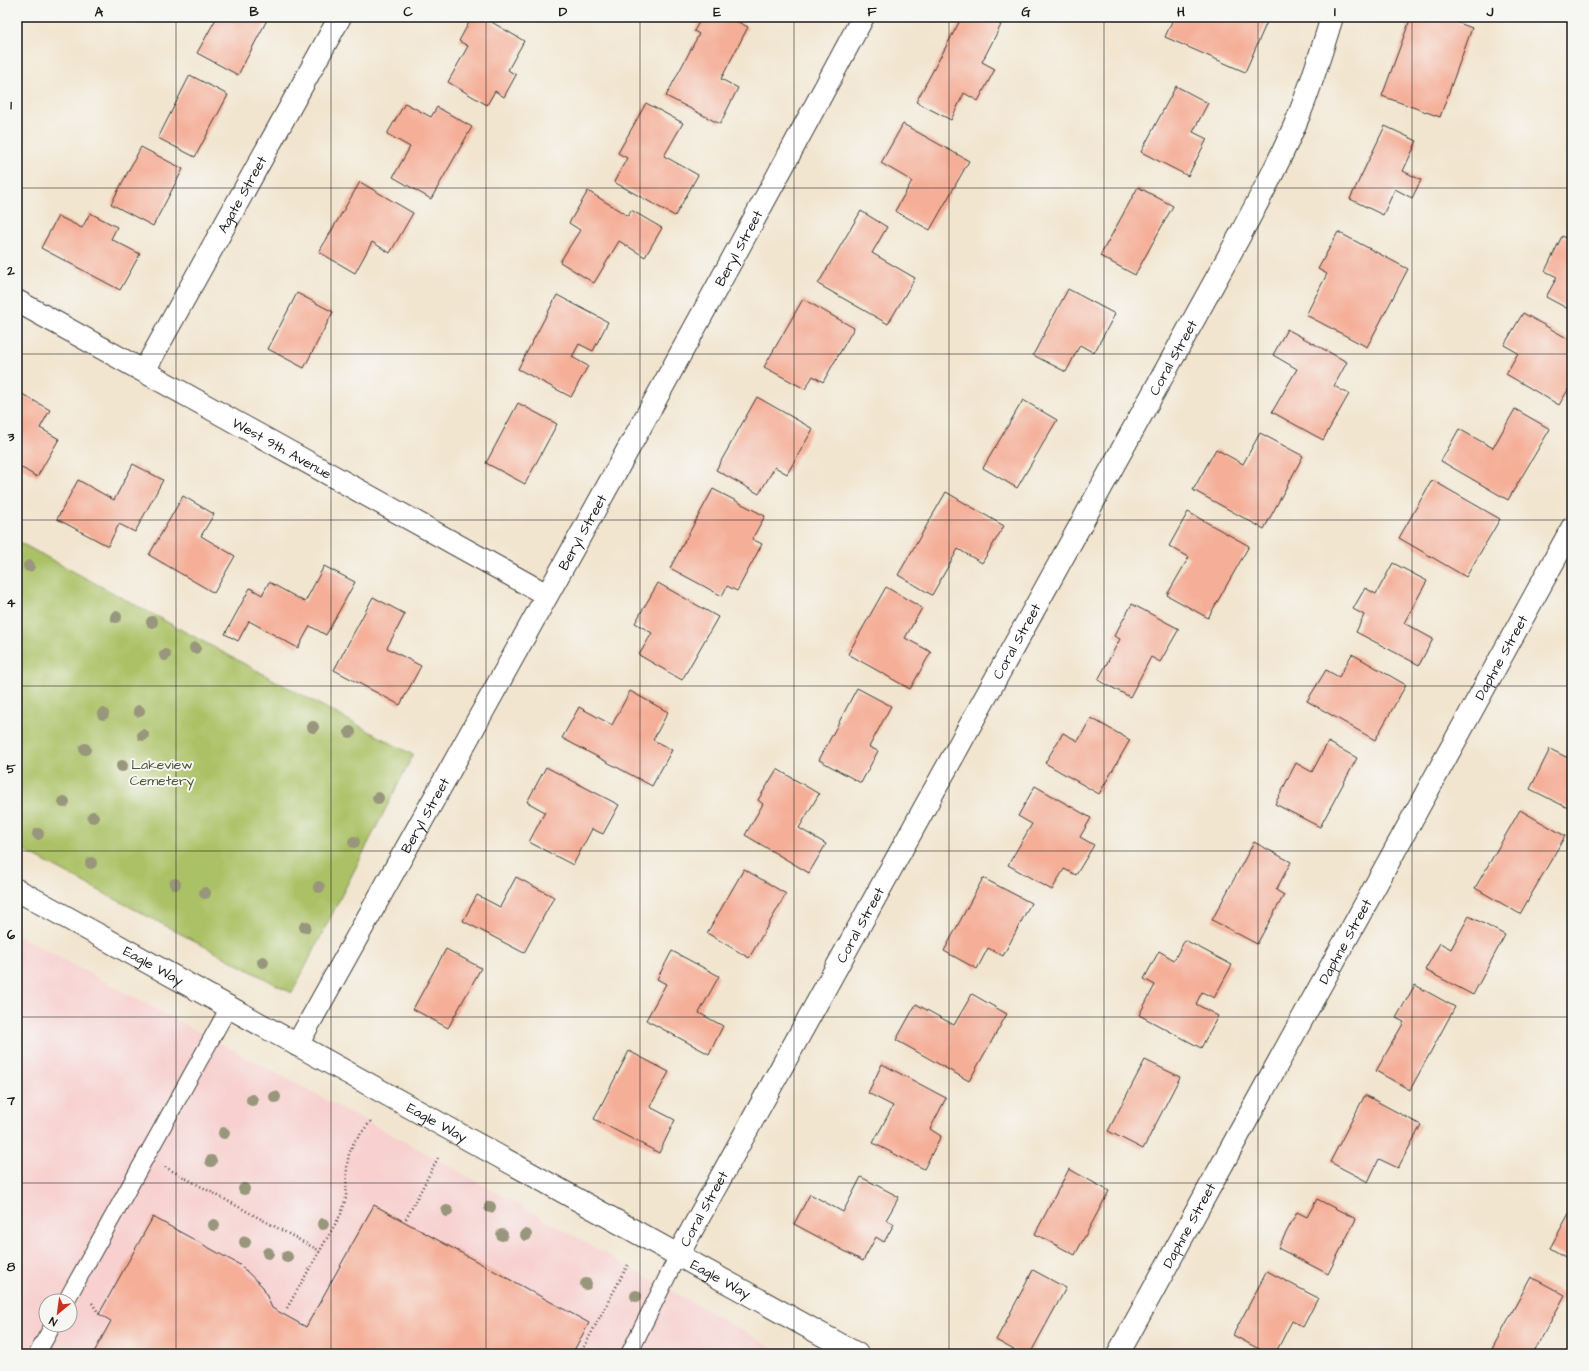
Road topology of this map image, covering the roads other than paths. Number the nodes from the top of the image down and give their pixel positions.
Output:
1 (340, 17) edge
2 (863, 17) edge
3 (1332, 17) edge
4 (17, 301) edge
5 (144, 371) junction
6 (1572, 528) edge
7 (547, 595) junction
8 (17, 890) edge
9 (229, 1008) junction
10 (297, 1045) junction
11 (678, 1255) junction
12 (70, 1293) edge
13 (49, 1333) edge
14 (634, 1352) edge
15 (37, 1354) edge
16 (857, 1354) edge
17 (1118, 1354) edge

1 - 5 street, Agate Street
2 - 7 street, Beryl Street
3 - 11 street, Coral Street
4 - 5 street, West 9th Avenue
5 - 7 street, West 9th Avenue
6 - 17 street, Daphne Street
7 - 10 street, Beryl Street
8 - 9 street, Eagle Way
9 - 10 street, Eagle Way
9 - 12 lane
10 - 11 street, Eagle Way
11 - 14 lane
11 - 16 street, Eagle Way
13 - 15 lane

